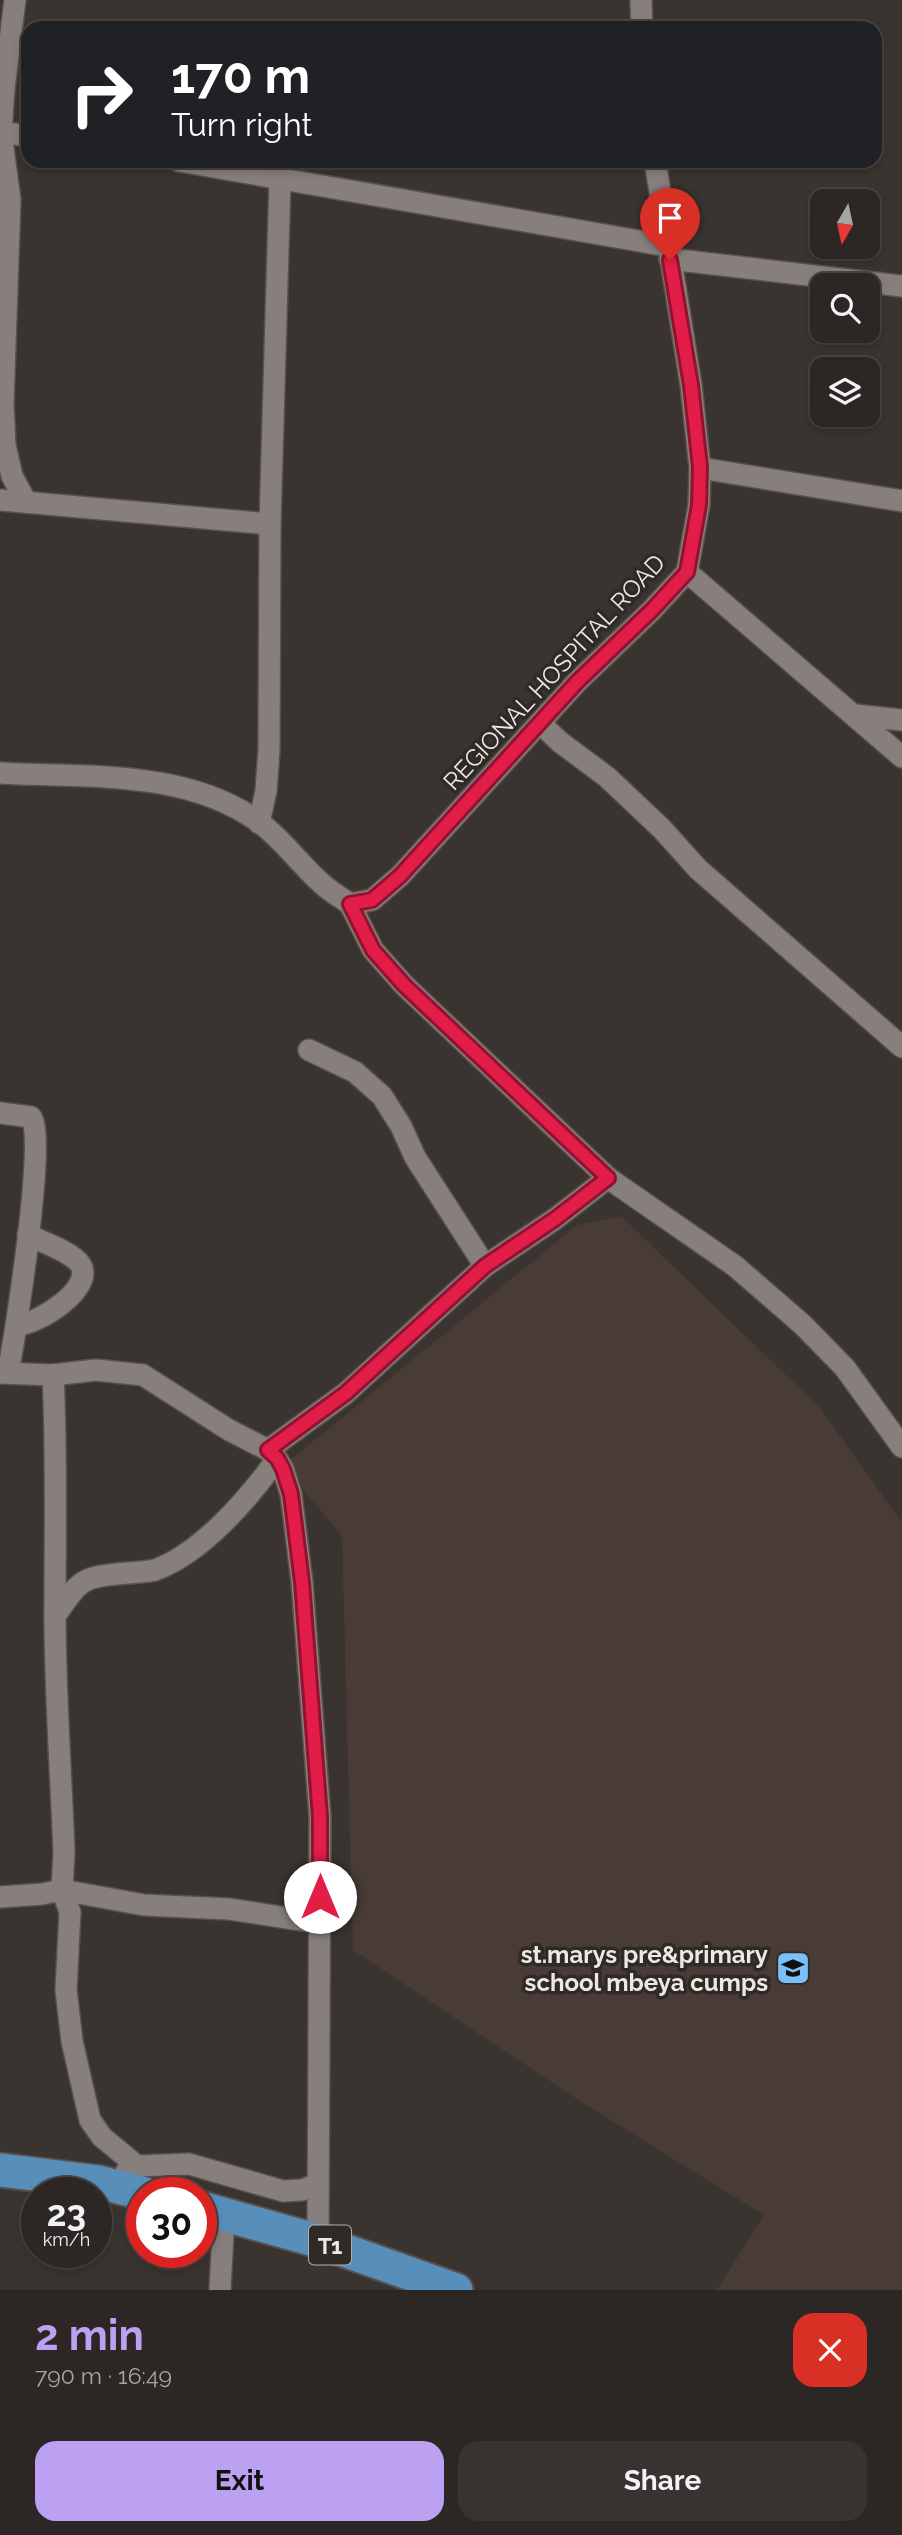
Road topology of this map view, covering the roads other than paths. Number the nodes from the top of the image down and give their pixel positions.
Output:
1 (15, 0) edge
2 (641, 0) edge
3 (642, 21) edge
4 (1, 132) edge
5 (21, 135) edge
6 (217, 168) edge
7 (656, 168) edge
8 (281, 180) junction
9 (669, 253) junction
10 (902, 286) edge
11 (700, 467) junction
12 (0, 500) edge
13 (26, 502) junction
14 (902, 502) edge
15 (270, 524) junction
16 (687, 572) junction
17 (855, 715) junction
18 (902, 720) edge
19 (540, 723) junction
20 (902, 757) edge
21 (0, 773) edge
22 (259, 822) junction
23 (350, 904) junction
24 (902, 1046) edge
25 (309, 1050) dead end
26 (0, 1113) edge
27 (608, 1178) junction
28 (28, 1235) junction
29 (485, 1266) junction
30 (18, 1325) junction
31 (4, 1372) edge
32 (53, 1375) junction
33 (902, 1447) edge
34 (273, 1454) junction
35 (55, 1616) junction
36 (62, 1890) junction
37 (0, 1897) edge
38 (320, 1923) junction
39 (0, 2170) edge
40 (137, 2177) edge
41 (146, 2177) edge
42 (126, 2180) edge
43 (318, 2184) junction
44 (217, 2212) edge
45 (318, 2241) junction
46 (217, 2256) edge
47 (220, 2290) edge
48 (456, 2290) edge

1 - 4 street
2 - 3 street
4 - 5 street
4 - 13 street
6 - 8 street
7 - 9 street, REGIONAL HOSPITAL ROAD
8 - 9 street
8 - 15 street
9 - 10 street
9 - 11 street, REGIONAL HOSPITAL ROAD
11 - 14 street
11 - 16 street, REGIONAL HOSPITAL ROAD
12 - 13 street
13 - 15 street
15 - 22 street
16 - 17 street
16 - 19 street, REGIONAL HOSPITAL ROAD
17 - 18 street
17 - 20 street
19 - 23 street, REGIONAL HOSPITAL ROAD
19 - 24 street
21 - 22 street
22 - 23 street
23 - 27 street
25 - 29 street
26 - 28 street
27 - 29 street
27 - 33 street
28 - 30 street
28 - 30 street
29 - 34 street
30 - 31 street
31 - 32 street
32 - 34 street
32 - 35 street
34 - 35 street
34 - 38 street
35 - 36 street
36 - 37 street
36 - 38 street
36 - 40 street
38 - 43 street
39 - 42 highway
41 - 43 street
43 - 45 street
44 - 45 highway, T1
45 - 48 highway, T1
46 - 47 street

